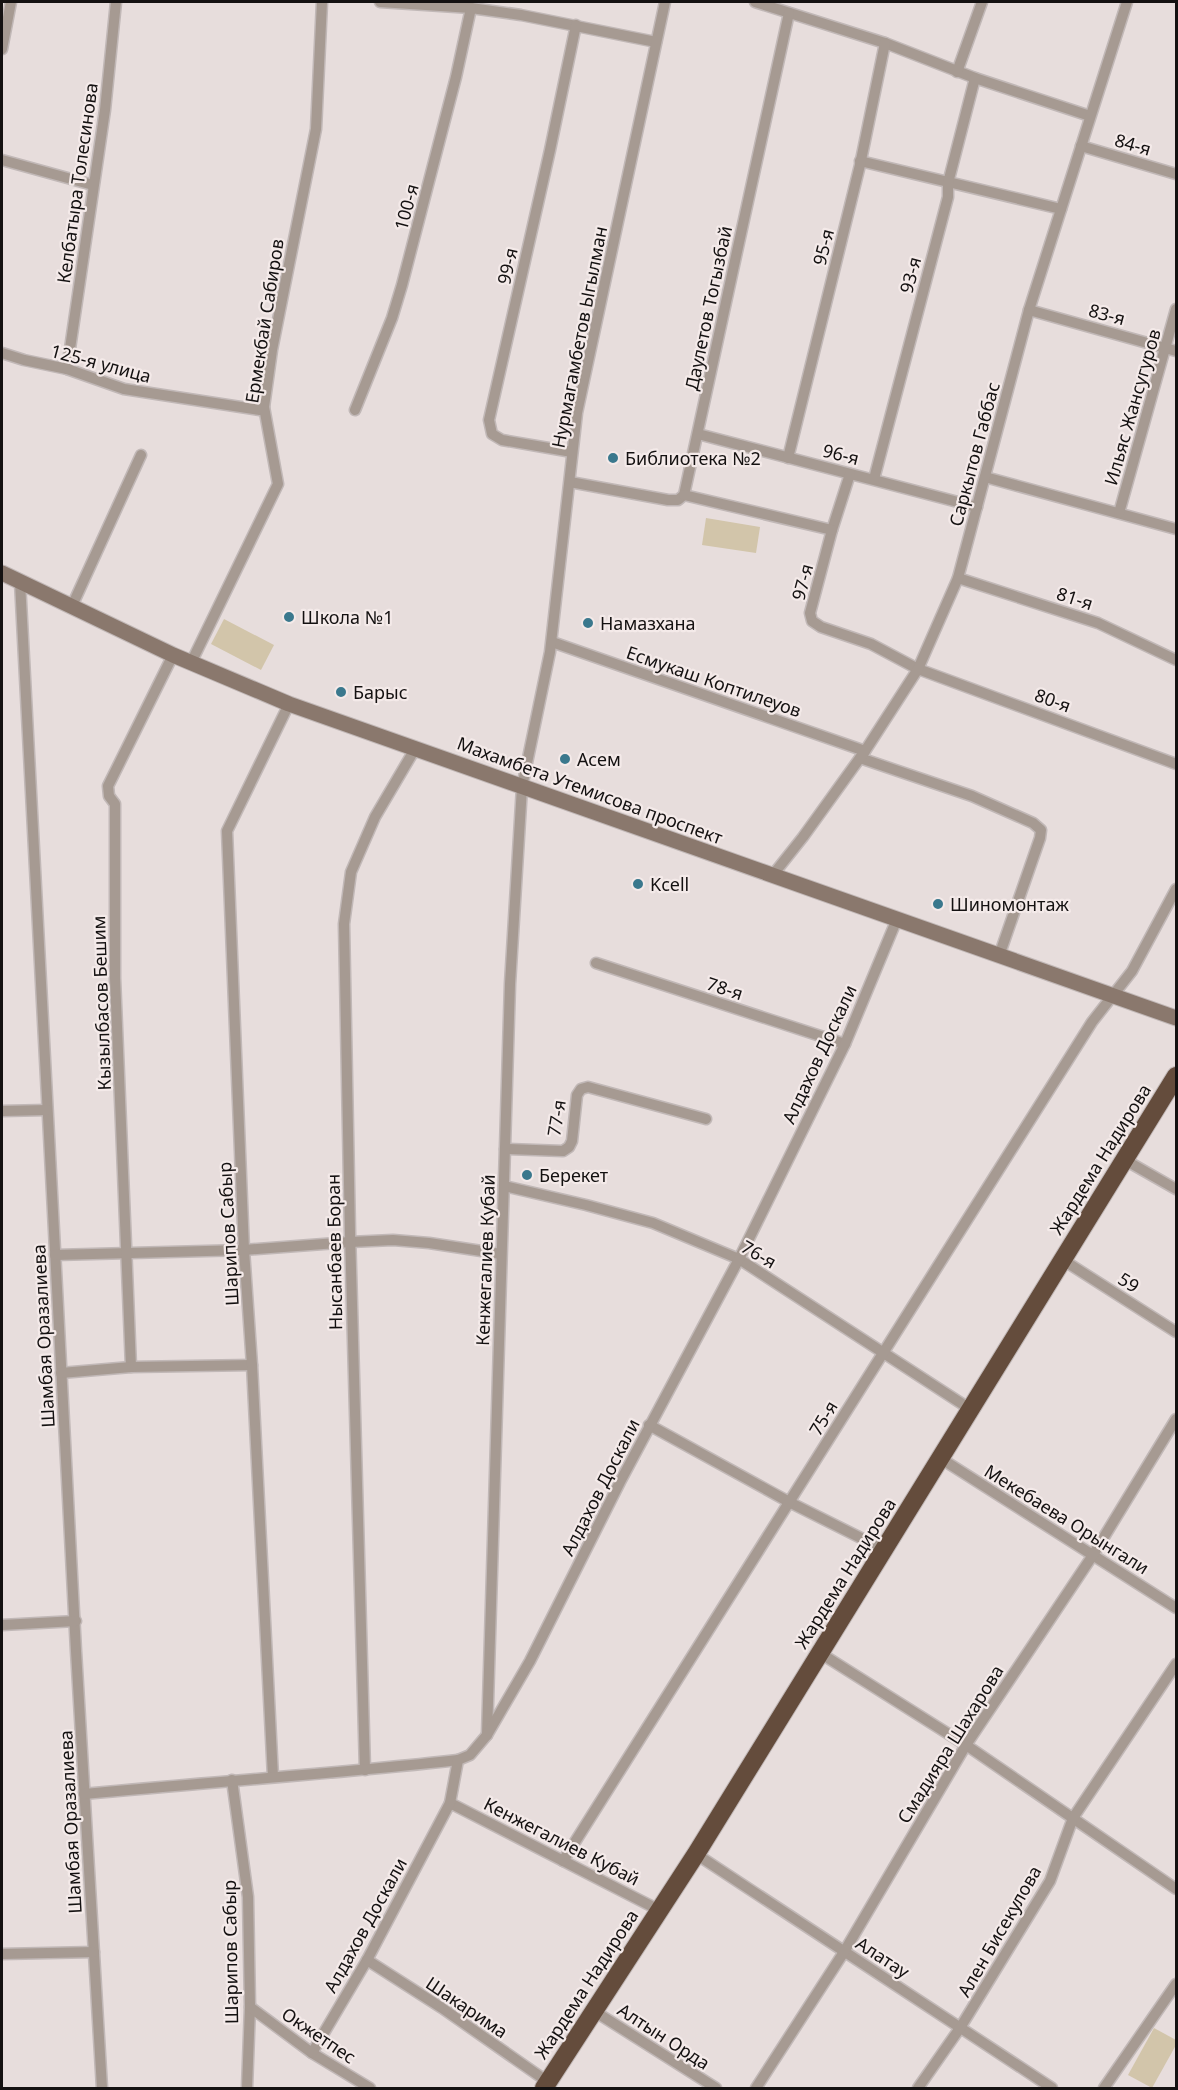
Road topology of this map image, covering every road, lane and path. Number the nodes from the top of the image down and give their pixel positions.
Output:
1 (11, 2) edge
2 (116, 2) edge
3 (322, 2) edge
4 (380, 2) edge
5 (665, 2) edge
6 (755, 2) edge
7 (982, 2) edge
8 (1127, 2) edge
9 (471, 8) junction
10 (789, 13) junction
11 (576, 25) junction
12 (656, 42) junction
13 (885, 43) junction
14 (2, 49) edge
15 (957, 72) junction
16 (975, 78) junction
17 (1090, 116) junction
18 (1081, 146) junction
19 (2, 160) edge
20 (860, 161) junction
21 (1176, 174) edge
22 (948, 183) junction
23 (93, 185) junction
24 (1061, 209) junction
25 (1176, 309) edge
26 (1029, 310) junction
27 (1171, 349) edge
28 (2, 353) edge
29 (67, 369) junction
30 (264, 407) junction
31 (356, 410) dead end
32 (698, 434) junction
33 (572, 452) junction
34 (141, 455) dead end
35 (788, 458) junction
36 (850, 474) junction
37 (985, 477) junction
38 (874, 479) junction
39 (570, 482) junction
40 (684, 495) junction
41 (977, 507) junction
42 (1119, 513) junction
43 (1176, 529) edge
44 (831, 530) junction
45 (2, 573) edge
46 (958, 578) junction
47 (20, 582) junction
48 (72, 606) junction
49 (552, 642) junction
50 (173, 655) junction
51 (1176, 660) edge
52 (191, 663) junction
53 (918, 669) junction
54 (289, 704) junction
55 (415, 749) junction
56 (862, 754) junction
57 (1176, 764) edge
58 (522, 787) junction
59 (772, 876) junction
60 (1176, 889) edge
61 (897, 919) junction
62 (999, 956) junction
63 (596, 963) dead end
64 (1114, 995) junction
65 (1176, 1018) edge
66 (845, 1044) junction
67 (1176, 1076) edge
68 (47, 1110) junction
69 (2, 1111) edge
70 (706, 1119) dead end
71 (505, 1149) junction
72 (1125, 1160) junction
73 (504, 1186) junction
74 (1176, 1189) edge
75 (350, 1242) junction
76 (244, 1250) junction
77 (127, 1252) junction
78 (501, 1254) junction
79 (55, 1255) junction
80 (739, 1259) junction
81 (1063, 1260) junction
82 (1176, 1332) edge
83 (882, 1352) junction
84 (252, 1365) junction
85 (131, 1367) junction
86 (61, 1373) junction
87 (970, 1409) junction
88 (1176, 1419) edge
89 (650, 1425) junction
90 (940, 1458) junction
91 (791, 1503) junction
92 (883, 1549) junction
93 (1093, 1555) junction
94 (1176, 1608) edge
95 (76, 1621) junction
96 (2, 1625) edge
97 (820, 1653) junction
98 (1176, 1664) edge
99 (487, 1735) junction
100 (966, 1744) junction
101 (458, 1760) junction
102 (365, 1770) junction
103 (273, 1777) junction
104 (232, 1780) junction
105 (84, 1794) junction
106 (450, 1803) junction
107 (1073, 1818) junction
108 (696, 1854) junction
109 (563, 1861) junction
110 (1176, 1889) edge
111 (659, 1910) junction
112 (94, 1952) junction
113 (844, 1952) junction
114 (2, 1954) edge
115 (367, 1960) junction
116 (1176, 1984) edge
117 (250, 2007) junction
118 (594, 2011) junction
119 (960, 2028) junction
120 (312, 2053) junction
121 (546, 2085) edge
122 (102, 2088) edge
123 (246, 2088) edge
124 (370, 2088) edge
125 (716, 2088) edge
126 (756, 2088) edge
127 (918, 2088) edge
128 (1052, 2088) edge
129 (1104, 2088) edge

1 - 14 street
2 - 23 street, Келбатыра Толесинова
3 - 30 street, Ермекбай Сабиров
4 - 9 street
5 - 12 street, Нурмагамбетов Ыгылман
6 - 10 street
7 - 15 street
8 - 17 street, Саркытов Габбас
9 - 11 street
9 - 31 street, 100-я
10 - 13 street
10 - 32 street, Даулетов Тогызбай
11 - 12 street
11 - 33 street, 99-я
12 - 33 street, Нурмагамбетов Ыгылман
13 - 15 street
13 - 20 street, 95-я
15 - 16 street
16 - 17 street
16 - 22 street, 93-я
17 - 18 street, Саркытов Габбас
18 - 21 street, 84-я
18 - 24 street, Саркытов Габбас
19 - 23 street
20 - 22 street
20 - 35 street, 95-я
22 - 24 street
22 - 38 street, 93-я
23 - 29 street, Келбатыра Толесинова
24 - 26 street, Саркытов Габбас
25 - 27 street, Ильяс Жансугуров
26 - 27 street, 83-я
26 - 37 street, Саркытов Габбас
27 - 42 street, Ильяс Жансугуров
28 - 29 street, 125-я улица
29 - 30 street, 125-я улица
30 - 52 street, Ермекбай Сабиров
32 - 35 street, 96-я
32 - 40 street, Даулетов Тогызбай
33 - 39 street, Нурмагамбетов Ыгылман
34 - 48 street
35 - 36 street, 96-я
36 - 38 street, 96-я
36 - 44 street, 97-я
37 - 41 street, Саркытов Габбас
37 - 42 street
38 - 41 street, 96-я
39 - 40 street
39 - 49 street, Нурмагамбетов Ыгылман
40 - 44 street
41 - 46 street, Саркытов Габбас
42 - 43 street
44 - 53 street, 97-я
45 - 47 street, Махамбета Утемисова проспект
46 - 51 street, 81-я
46 - 53 street, Саркытов Габбас
47 - 48 street, Махамбета Утемисова проспект
47 - 68 street, Шамбая Оразалиева
48 - 50 street, Махамбета Утемисова проспект
49 - 56 street, Есмукаш Коптилеуов
49 - 58 street, Нурмагамбетов Ыгылман
50 - 52 street, Махамбета Утемисова проспект
50 - 77 street, Кызылбасов Бешим
52 - 54 street, Махамбета Утемисова проспект
53 - 56 street, Саркытов Габбас
53 - 57 street, 80-я
54 - 55 street, Махамбета Утемисова проспект
54 - 76 street, Шарипов Сабыр
55 - 58 street, Махамбета Утемисова проспект
55 - 75 street, Нысанбаев Боран
56 - 59 street, Саркытов Габбас
56 - 62 street, Есмукаш Коптилеуов
58 - 59 street, Махамбета Утемисова проспект
58 - 71 street, Кенжегалиев Кубай
59 - 61 street, Махамбета Утемисова проспект
60 - 64 street, 75-я
61 - 62 street, Махамбета Утемисова проспект
61 - 66 street, Алдахов Доскали
62 - 64 street, Махамбета Утемисова проспект
63 - 66 street, 78-я
64 - 65 street, Махамбета Утемисова проспект
64 - 83 street, 75-я
66 - 80 street, Алдахов Доскали
67 - 72 highway, Жардема Надирова
68 - 69 street
68 - 79 street, Шамбая Оразалиева
70 - 71 street, 77-я
71 - 73 street, Кенжегалиев Кубай
72 - 74 street
72 - 81 highway, Жардема Надирова
73 - 78 street, Кенжегалиев Кубай
73 - 80 street, 76-я
75 - 76 street
75 - 78 street
75 - 102 street, Нысанбаев Боран
76 - 77 street
76 - 84 street, Шарипов Сабыр
77 - 79 street
77 - 85 street, Кызылбасов Бешим
78 - 99 street, Кенжегалиев Кубай
79 - 86 street, Шамбая Оразалиева
80 - 83 street, 76-я
80 - 89 street, Алдахов Доскали
81 - 82 street, 59
81 - 87 highway, Жардема Надирова
83 - 87 street, 76-я
83 - 91 street, 75-я
84 - 85 street
84 - 103 street, Шарипов Сабыр
85 - 86 street
86 - 95 street, Шамбая Оразалиева
87 - 90 highway, Жардема Надирова
88 - 93 street, Смадияра Шахарова
89 - 91 street
89 - 99 street, Алдахов Доскали
90 - 92 highway, Жардема Надирова
90 - 93 street, Мекебаева Орынгали
91 - 92 street
91 - 109 street, 75-я
92 - 97 highway, Жардема Надирова
93 - 94 street, Мекебаева Орынгали
93 - 100 street, Смадияра Шахарова
95 - 96 street
95 - 105 street, Шамбая Оразалиева
97 - 100 street
97 - 108 highway, Жардема Надирова
98 - 107 street, Ален Бисекулова
99 - 101 street, Алдахов Доскали
100 - 107 street
100 - 113 street, Смадияра Шахарова
101 - 102 street
101 - 106 street, Алдахов Доскали
102 - 103 street
103 - 104 street
104 - 105 street
104 - 117 street, Шарипов Сабыр
105 - 112 street, Шамбая Оразалиева
106 - 109 street, Кенжегалиев Кубай
106 - 115 street, Алдахов Доскали
107 - 110 street
107 - 119 street, Ален Бисекулова
108 - 111 highway, Жардема Надирова
108 - 113 street, Алатау
109 - 111 street, Кенжегалиев Кубай
111 - 118 highway, Жардема Надирова
112 - 114 street
112 - 122 street, Шамбая Оразалиева
113 - 119 street, Алатау
113 - 126 street, Смадияра Шахарова
115 - 120 street, Алдахов Доскали
115 - 121 street, Шакарима
116 - 129 street
117 - 120 street, Окжетпес
117 - 123 street, Шарипов Сабыр
118 - 121 highway, Жардема Надирова
118 - 125 street, Алтын Орда
119 - 127 street, Ален Бисекулова
119 - 128 street, Алатау
120 - 124 street, Окжетпес

